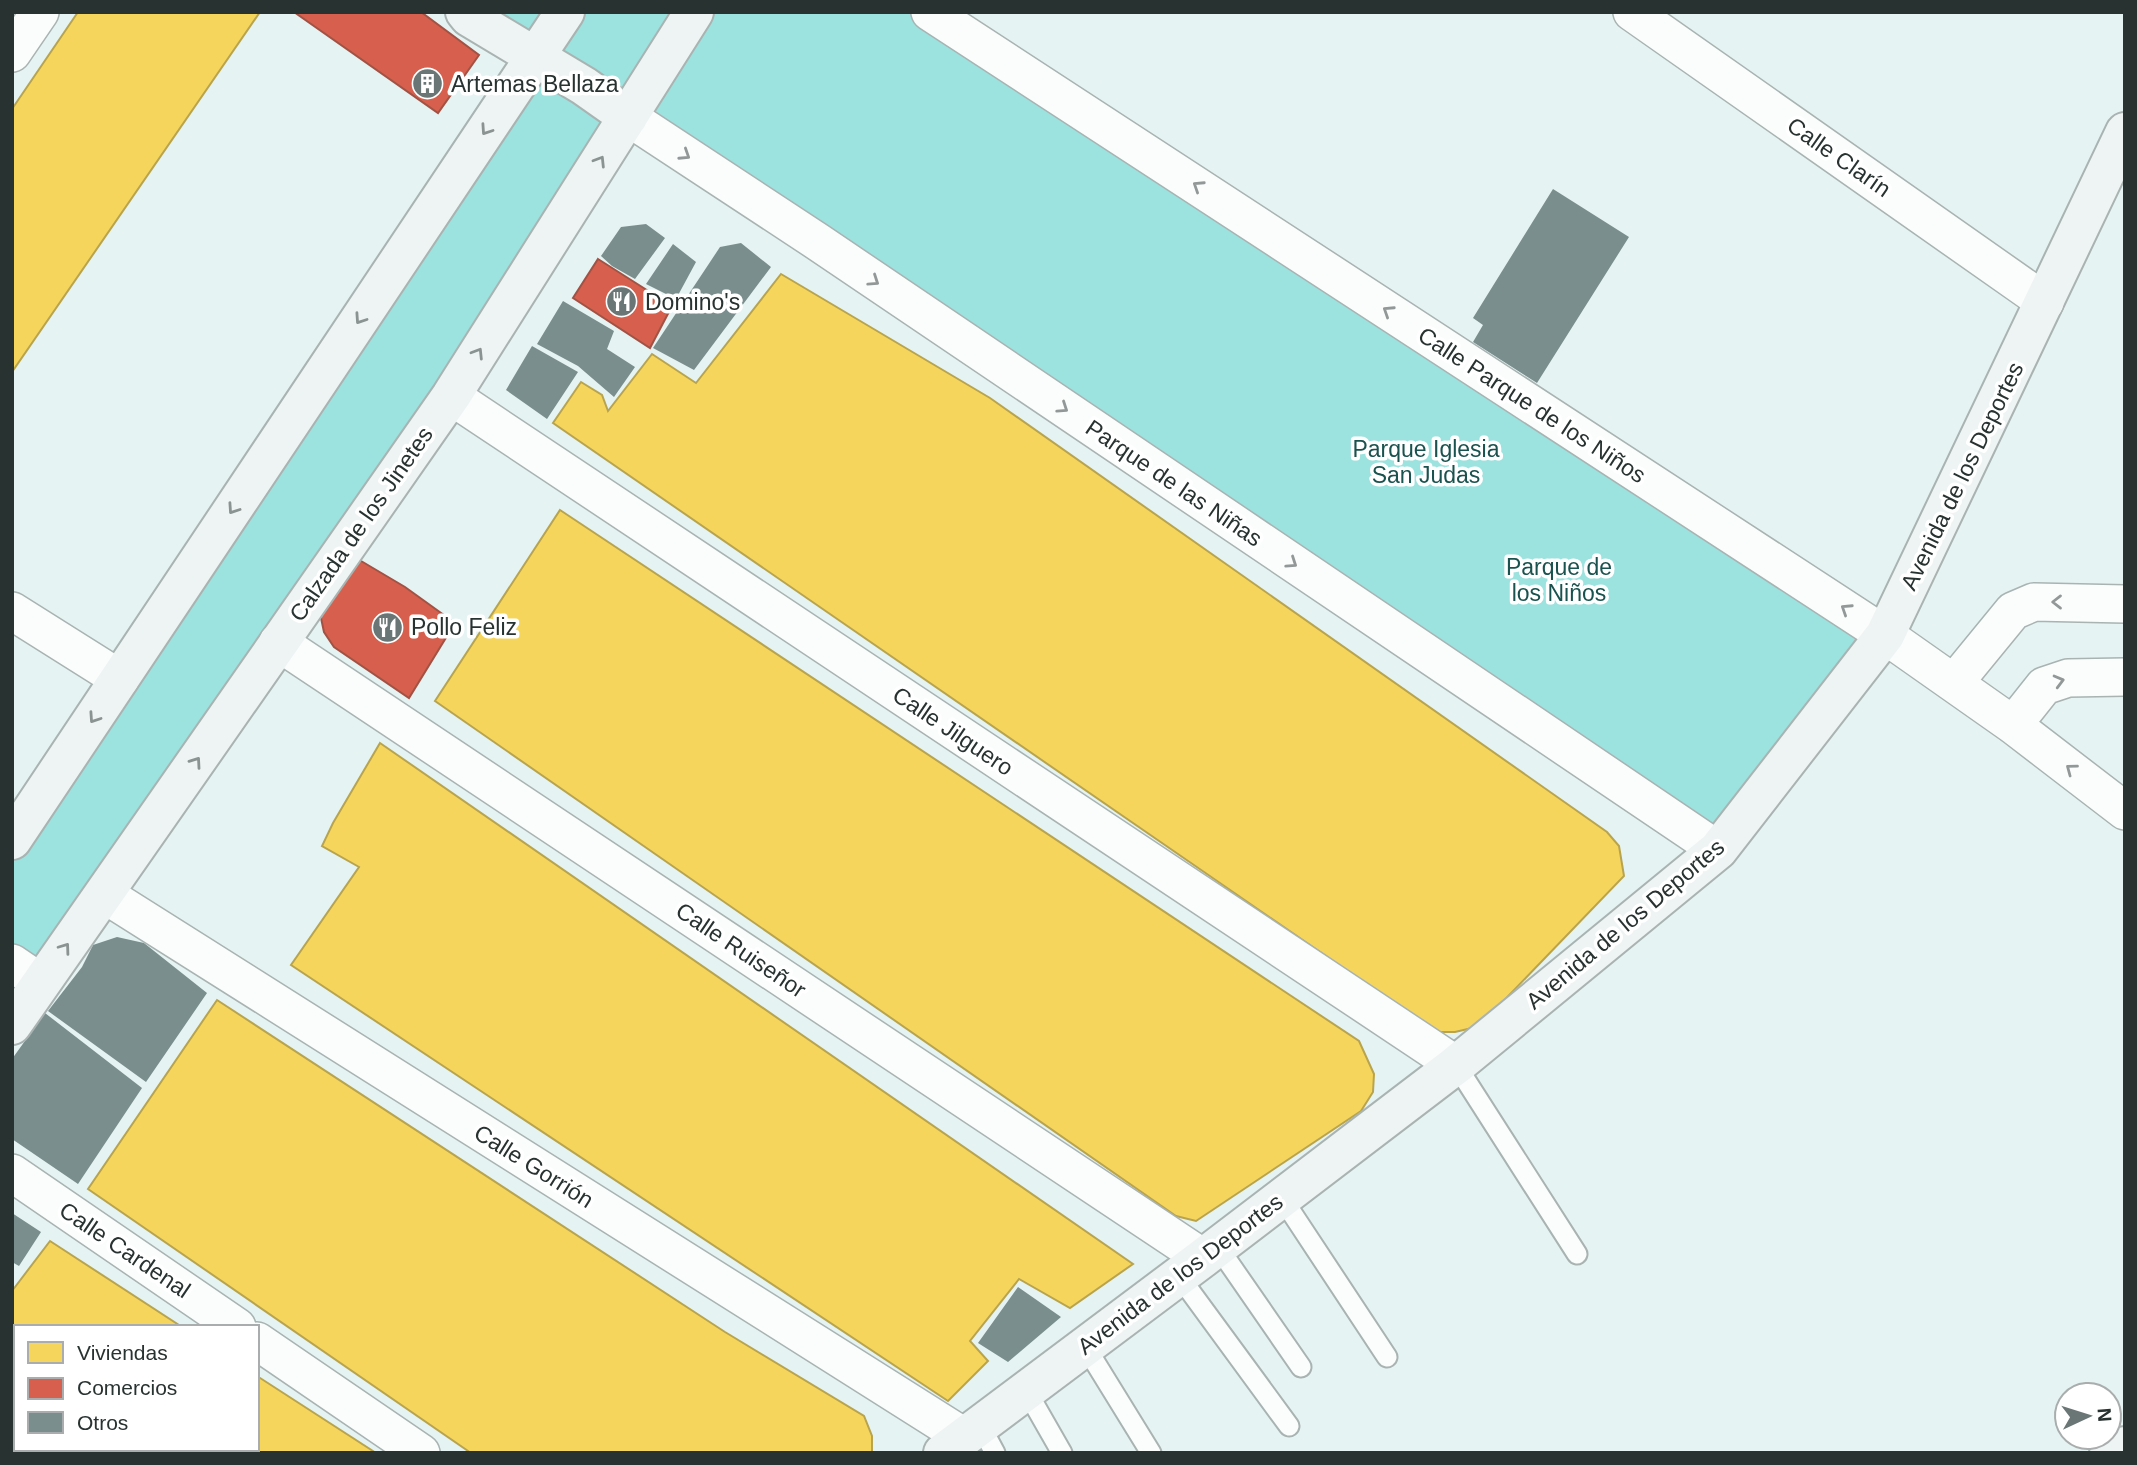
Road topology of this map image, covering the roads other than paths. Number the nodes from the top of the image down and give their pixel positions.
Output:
1 (40, 12) edge
2 (465, 12) edge
3 (565, 12) edge
4 (694, 12) edge
5 (930, 12) edge
6 (1632, 12) edge
7 (12, 53) edge
8 (535, 56) junction
9 (628, 117) junction
10 (2125, 132) edge
11 (2045, 302) junction
12 (450, 396) junction
13 (2125, 604) edge
14 (12, 611) edge
15 (1885, 635) junction
16 (278, 642) junction
17 (2125, 677) edge
18 (120, 679) junction
19 (1954, 683) junction
20 (2013, 725) junction
21 (2125, 811) edge
22 (12, 840) edge
23 (1718, 850) junction
24 (104, 894) junction
25 (26, 972) edge
26 (12, 1025) edge
27 (1456, 1065) junction
28 (12, 1174) edge
29 (1282, 1198) junction
30 (1577, 1254) dead end
31 (1200, 1260) junction
32 (234, 1325) edge
33 (259, 1342) edge
34 (1085, 1346) junction
35 (1387, 1357) dead end
36 (1301, 1367) dead end
37 (1026, 1390) junction
38 (1289, 1426) dead end
39 (971, 1442) edge
40 (2125, 1446) edge
41 (421, 1453) edge
42 (1062, 1453) edge
43 (1151, 1453) edge
44 (2109, 1453) edge

1 - 7 street
2 - 8 main road
3 - 8 main road
4 - 9 main road, Calzada de los Jinetes
15 -> 5 street, Calle Parque de los Niños
6 - 11 street, Calle Clarín
8 - 9 main road
8 -> 18 main road
12 -> 9 main road, Calzada de los Jinetes
9 -> 23 street, Parque de las Niñas
10 - 11 main road, Avenida de los Deportes
11 - 15 main road, Avenida de los Deportes
12 - 16 main road, Calzada de los Jinetes
12 - 27 street, Calle Jilguero
13 -> 19 street
14 - 18 street
15 - 19 street, Calle Parque de los Niños
15 - 23 main road, Avenida de los Deportes
24 -> 16 main road, Calzada de los Jinetes
16 - 31 street, Calle Ruiseñor
20 -> 17 street
18 -> 22 main road
19 - 20 street, Calle Parque de los Niños
21 -> 20 street, Calle Parque de los Niños
23 - 27 main road, Avenida de los Deportes
25 -> 24 main road, Calzada de los Jinetes
24 - 39 street, Calle Gorrión
25 - 26 main road, Calzada de los Jinetes
27 - 29 main road, Avenida de los Deportes
27 - 30 lane
28 - 32 street, Calle Cardenal
29 - 31 main road, Avenida de los Deportes
29 - 35 lane
31 - 34 main road, Avenida de los Deportes
31 - 36 lane
31 - 38 lane
33 - 41 street
34 - 37 main road, Avenida de los Deportes
34 - 43 lane
37 - 39 main road, Avenida de los Deportes
37 - 42 lane
40 - 44 main road

